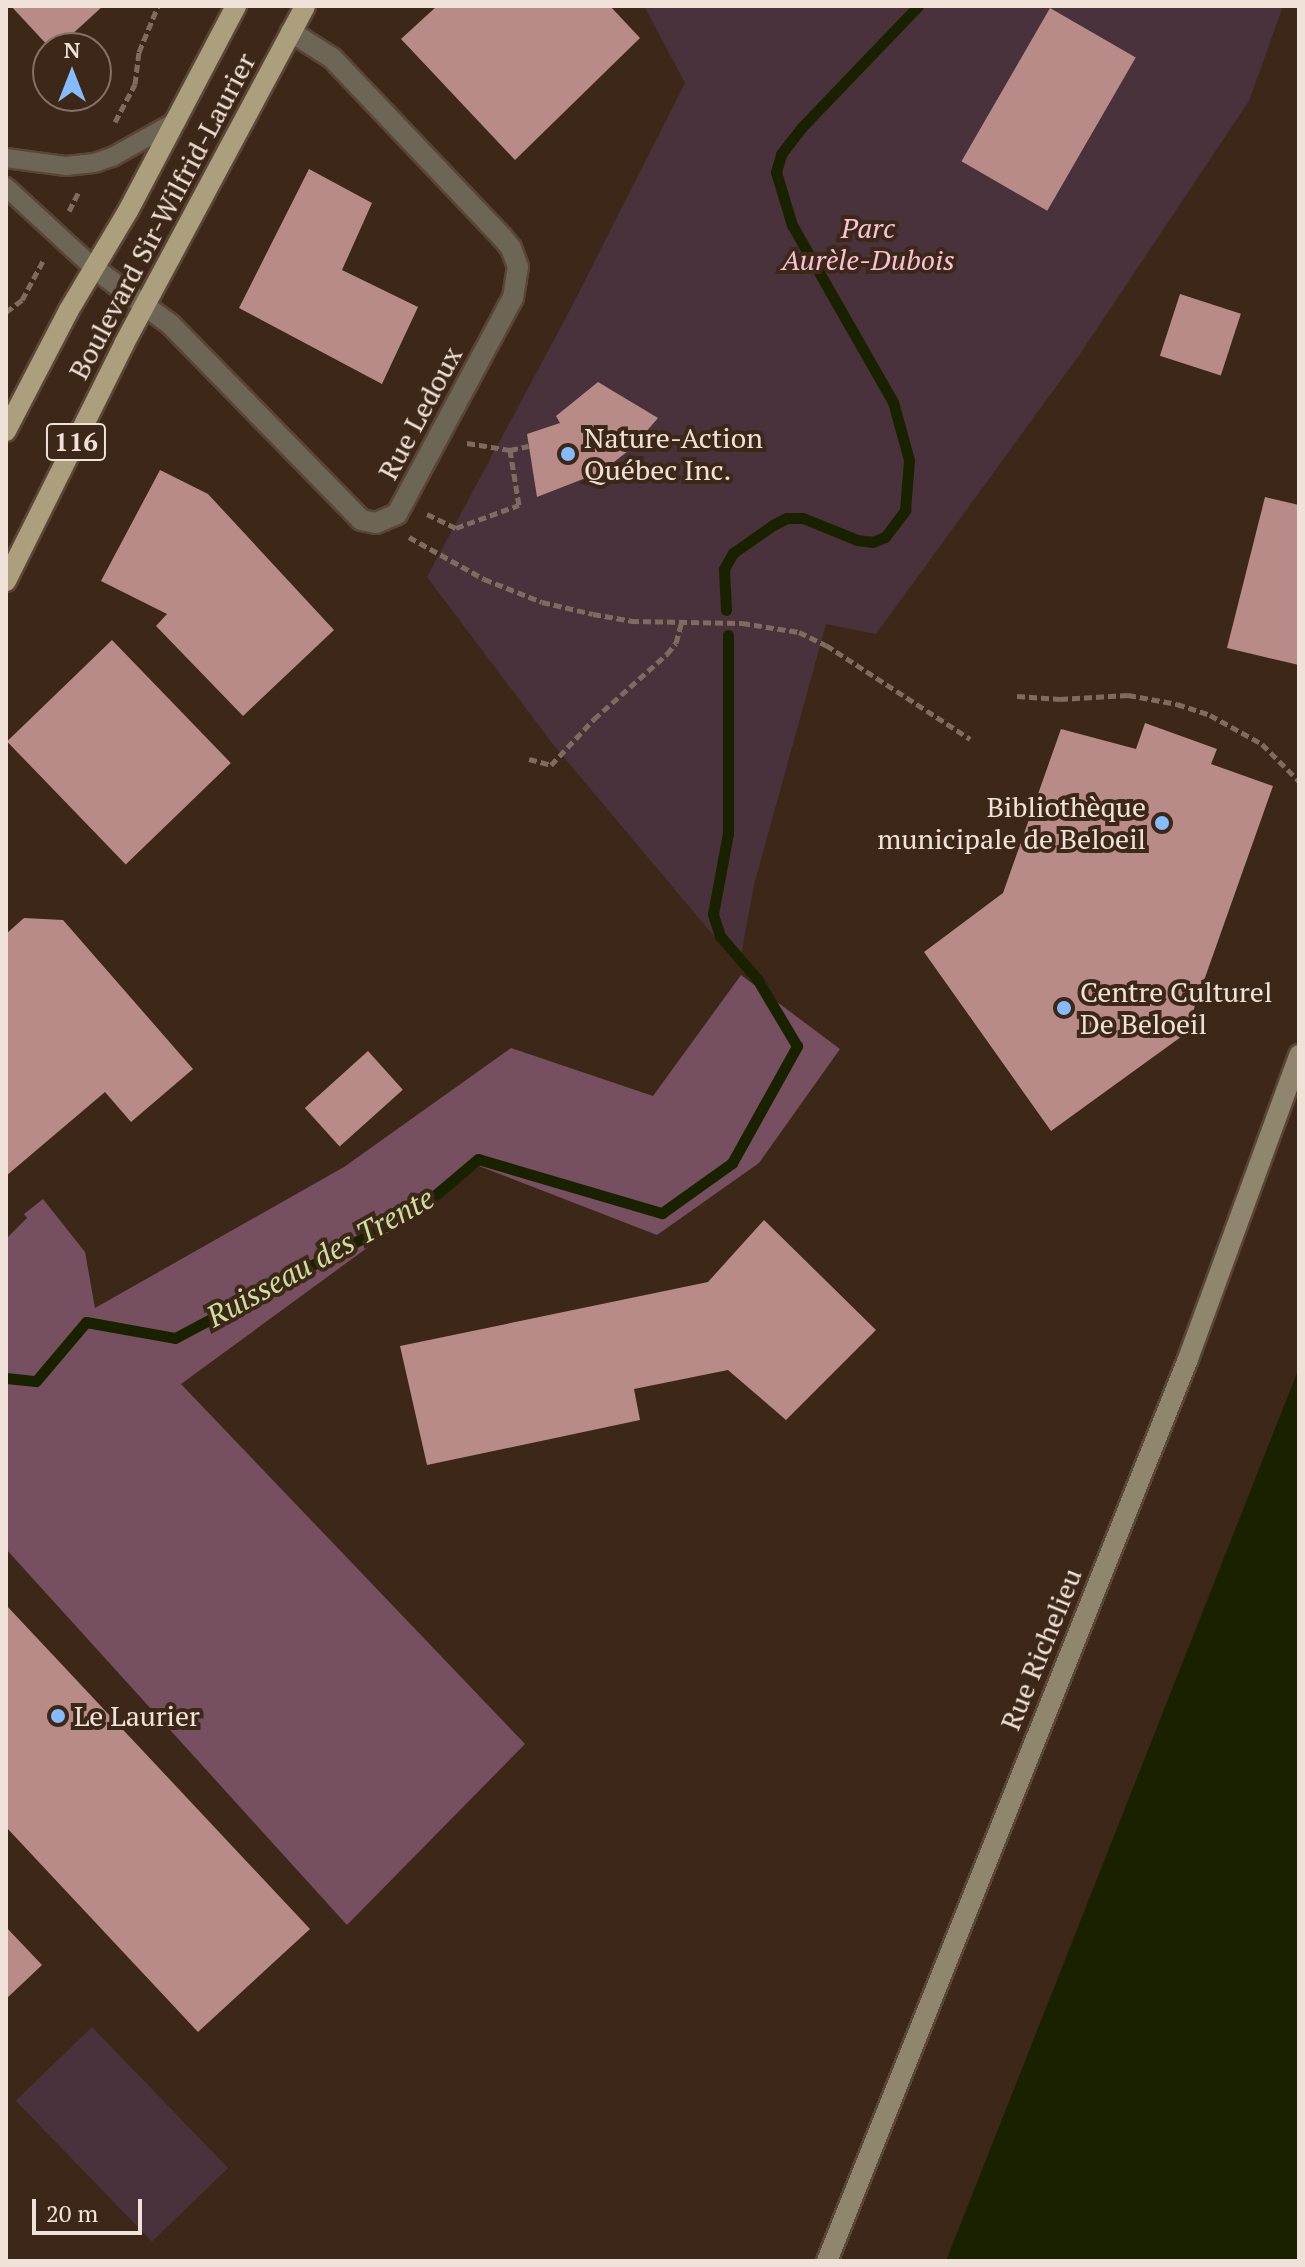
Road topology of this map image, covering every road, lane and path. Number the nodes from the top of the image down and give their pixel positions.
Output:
1 (158, 6) edge
2 (236, 6) edge
3 (305, 6) edge
4 (291, 32) junction
5 (135, 84) dead end
6 (177, 121) junction
7 (6, 158) edge
8 (6, 187) edge
9 (95, 269) junction
10 (22, 300) dead end
11 (146, 304) junction
12 (6, 312) edge
13 (6, 431) edge
14 (442, 432) junction
15 (529, 446) dead end
16 (510, 450) junction
17 (384, 522) junction
18 (456, 528) dead end
19 (6, 581) edge
20 (681, 624) junction
21 (1017, 696) dead end
22 (970, 739) dead end
23 (529, 759) dead end
24 (1299, 781) edge
25 (1299, 1055) edge
26 (827, 2261) edge

1 - 5 path
2 - 6 main road, Boulevard Sir-Wilfrid-Laurier / 116
3 - 4 main road, Boulevard Sir-Wilfrid-Laurier / 116
4 - 11 main road, Boulevard Sir-Wilfrid-Laurier / 116
4 - 14 street, Rue Ledoux
6 - 7 lane
6 - 9 main road, Boulevard Sir-Wilfrid-Laurier / 116
8 - 9 lane
9 - 11 street, Rue Ledoux
9 - 13 main road, Boulevard Sir-Wilfrid-Laurier / 116
10 - 12 path
11 - 17 street, Rue Ledoux
11 - 19 main road, Boulevard Sir-Wilfrid-Laurier / 116
14 - 16 path
14 - 17 street, Rue Ledoux
15 - 16 path
16 - 18 path
17 - 20 path
20 - 22 path
20 - 23 path
21 - 24 path
25 - 26 main road, Rue Richelieu

